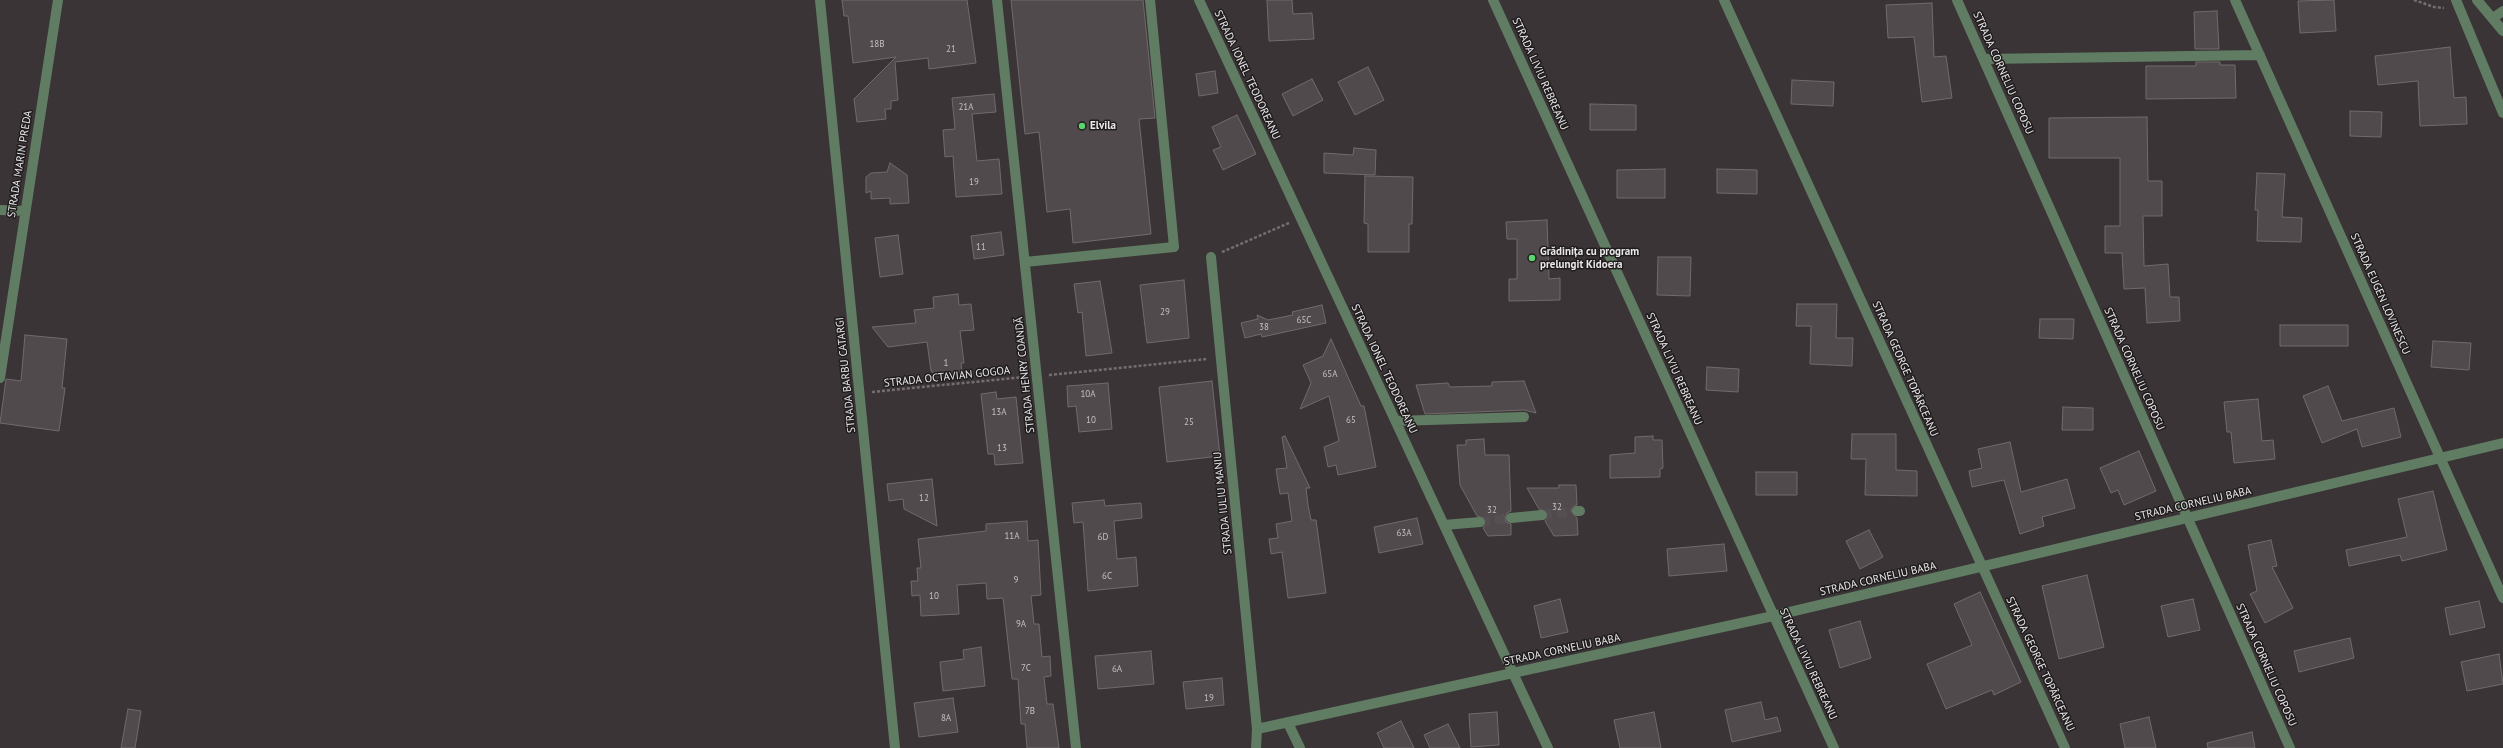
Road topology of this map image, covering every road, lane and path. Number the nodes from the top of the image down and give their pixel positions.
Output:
1 (58, 0) edge
2 (820, 0) edge
3 (997, 0) edge
4 (1150, 0) edge
5 (1199, 0) edge
6 (1494, 0) edge
7 (1724, 0) edge
8 (1958, 0) edge
9 (2235, 0) edge
10 (2414, 0) edge
11 (2477, 0) edge
12 (2458, 4) edge
13 (2503, 10) edge
14 (2493, 18) junction
15 (2503, 31) edge
16 (2260, 55) junction
17 (1984, 59) junction
18 (2503, 113) edge
19 (0, 210) edge
20 (25, 211) junction
21 (1300, 218) junction
22 (1211, 257) joint
23 (1025, 262) junction
24 (1221, 358) junction
25 (1037, 376) junction
26 (0, 378) edge
27 (860, 394) junction
28 (1524, 417) dead end
29 (1396, 421) junction
30 (2503, 443) edge
31 (2440, 458) junction
32 (1542, 515) tunnel mouth
33 (1511, 518) tunnel mouth
34 (2187, 518) junction
35 (1480, 522) tunnel mouth
36 (1444, 525) junction
37 (1982, 567) junction
38 (2503, 598) edge
39 (1773, 616) junction
40 (1514, 673) junction
41 (1288, 723) junction
42 (1257, 729) junction
43 (895, 748) edge
44 (1076, 748) edge
45 (1256, 748) edge
46 (1300, 748) edge
47 (1548, 748) edge
48 (1834, 748) edge
49 (2065, 748) edge
50 (2290, 748) edge

1 - 20 street, STRADA MARIN PREDA
2 - 27 street, STRADA BARBU CATARGI
3 - 23 street, STRADA HENRY COANDĂ
4 - 23 street
5 - 21 street, STRADA IONEL TEODOREANU
6 - 39 street, STRADA LIVIU REBREANU
7 - 37 street, STRADA GEORGE TOPÂRCEANU
8 - 17 street, STRADA CORNELIU COPOSU
9 - 16 street, STRADA EUGEN LOVINESCU
10 - 12 path
11 - 14 street
12 - 18 street
13 - 14 street
14 - 15 street
16 - 17 street
16 - 31 street, STRADA EUGEN LOVINESCU
17 - 34 street, STRADA CORNELIU COPOSU
19 - 20 street
20 - 26 street, STRADA MARIN PREDA
21 - 22 path
21 - 29 street, STRADA IONEL TEODOREANU
22 - 24 street, STRADA IULIU MANIU
23 - 25 street, STRADA HENRY COANDĂ
24 - 25 path, STRADA OCTAVIAN GOGOA
24 - 42 street, STRADA IULIU MANIU
25 - 27 path, STRADA OCTAVIAN GOGOA
25 - 44 street, STRADA HENRY COANDĂ
27 - 43 street, STRADA BARBU CATARGI
28 - 29 street
29 - 36 street, STRADA IONEL TEODOREANU
30 - 31 street, STRADA CORNELIU BABA
31 - 34 street, STRADA CORNELIU BABA
31 - 38 street, STRADA EUGEN LOVINESCU
32 - 33 street
34 - 37 street, STRADA CORNELIU BABA
34 - 50 street, STRADA CORNELIU COPOSU
35 - 36 street
36 - 40 street, STRADA IONEL TEODOREANU
37 - 39 street, STRADA CORNELIU BABA
37 - 49 street, STRADA GEORGE TOPÂRCEANU
39 - 40 street, STRADA CORNELIU BABA
39 - 48 street, STRADA LIVIU REBREANU
40 - 41 street, STRADA CORNELIU BABA
40 - 47 street, STRADA IONEL TEODOREANU
41 - 42 street, STRADA CORNELIU BABA
41 - 46 street
42 - 45 street, STRADA IULIU MANIU

